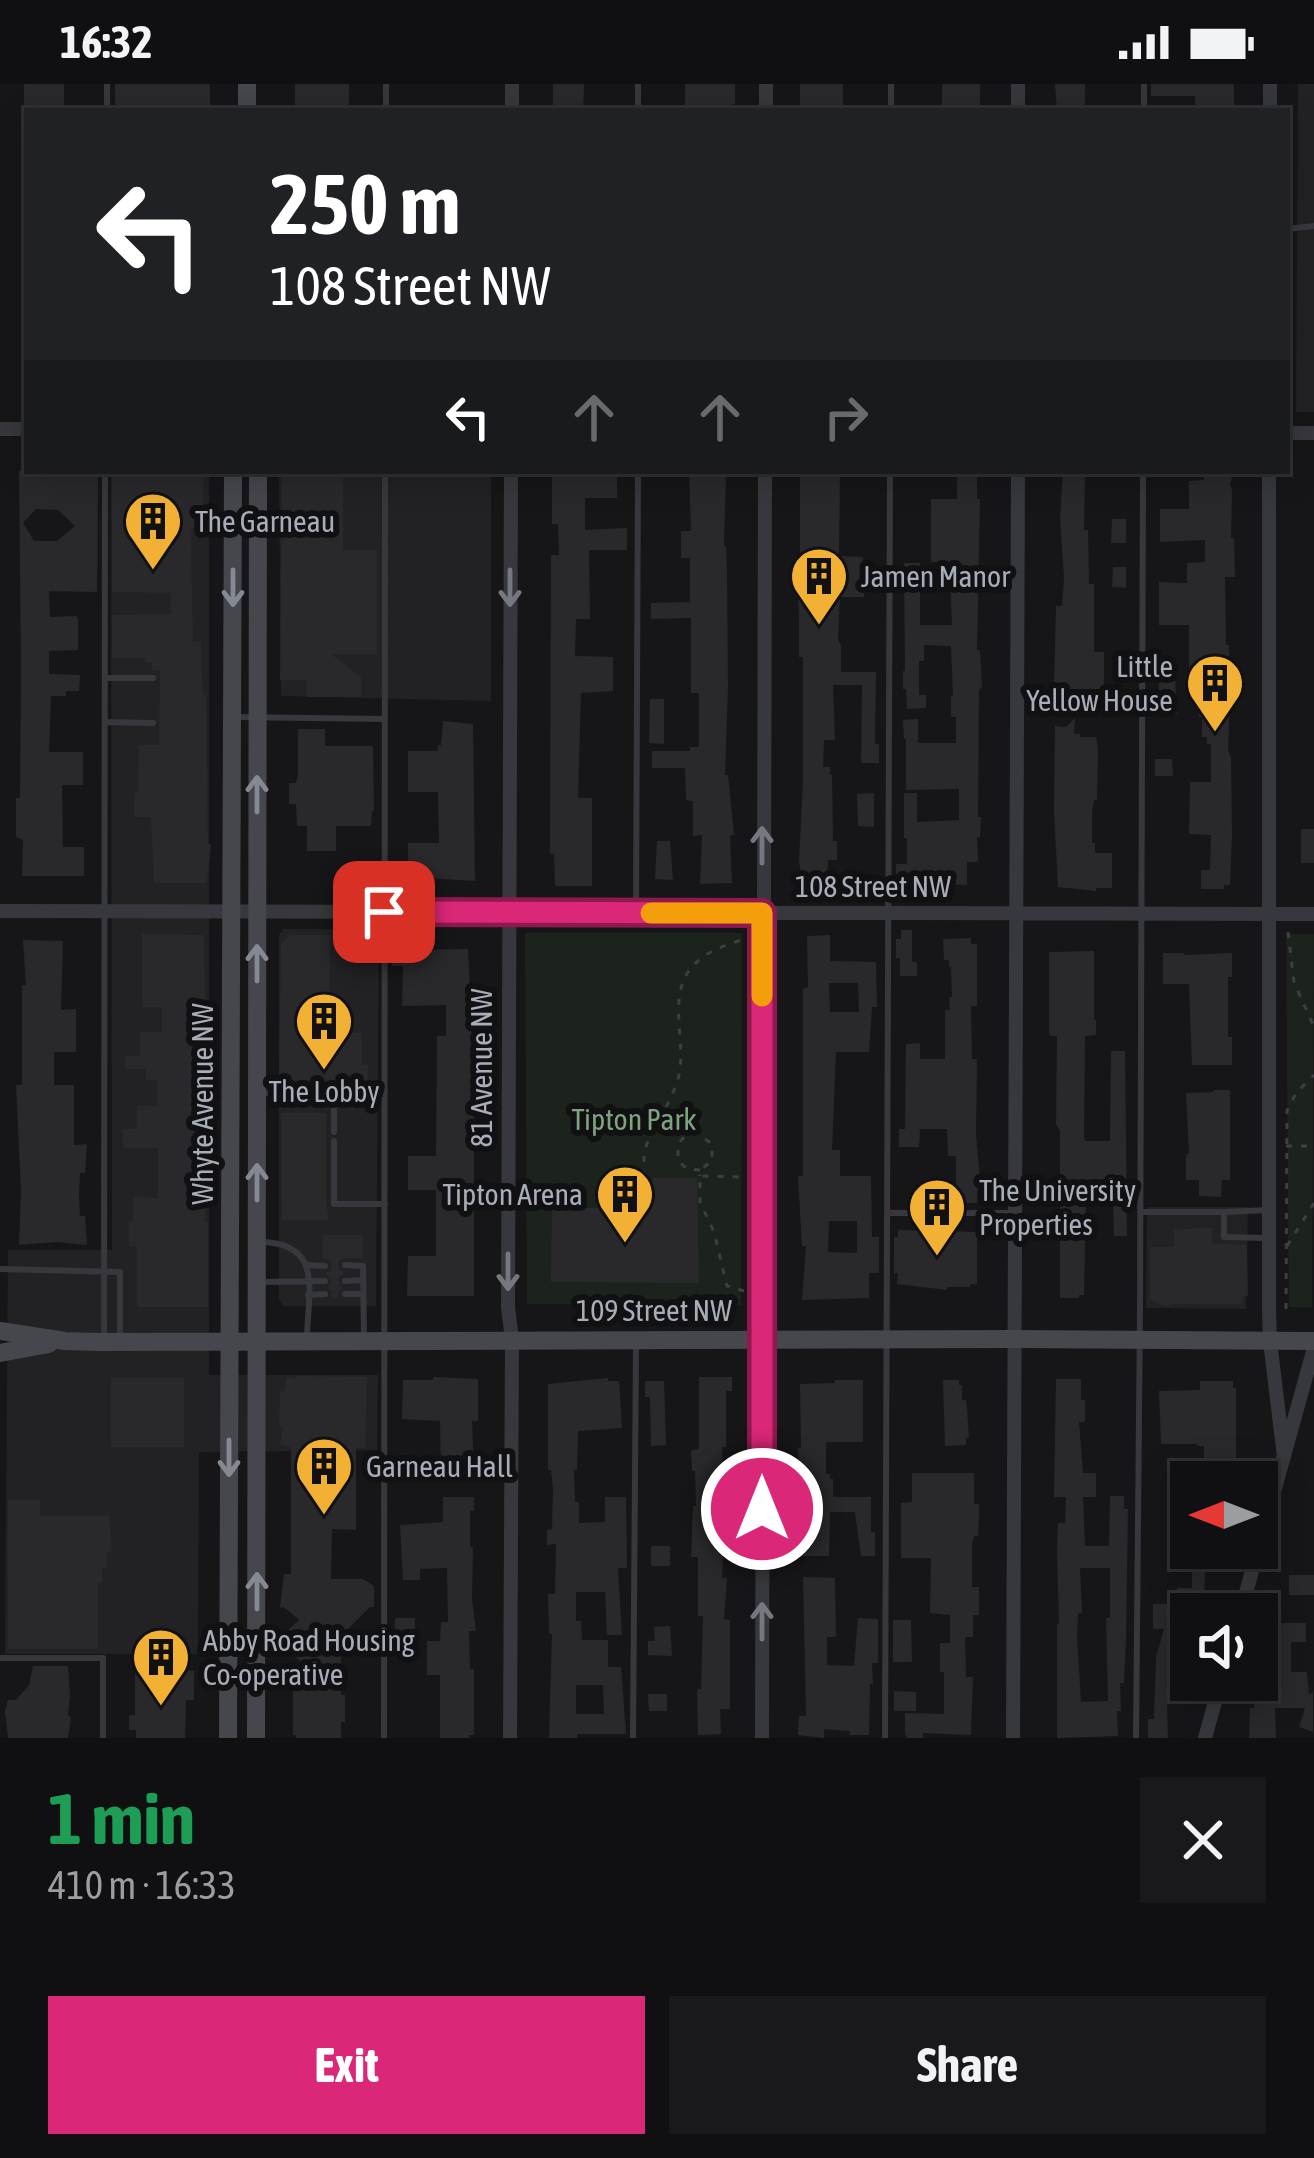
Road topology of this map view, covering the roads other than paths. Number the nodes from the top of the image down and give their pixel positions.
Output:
1 (105, 474) edge
2 (233, 474) edge
3 (258, 474) edge
4 (385, 474) edge
5 (511, 474) edge
6 (638, 474) edge
7 (765, 474) edge
8 (890, 474) edge
9 (1018, 474) edge
10 (1143, 474) edge
11 (1269, 474) edge
12 (105, 677) junction
13 (153, 678) dead end
14 (233, 717) junction
15 (257, 717) junction
16 (384, 719) junction
17 (105, 722) junction
18 (153, 723) dead end
19 (0, 911) edge
20 (105, 911) junction
21 (233, 911) junction
22 (257, 911) junction
23 (384, 912) junction
24 (509, 913) junction
25 (636, 913) junction
26 (762, 913) junction
27 (889, 914) junction
28 (1017, 914) junction
29 (1142, 914) junction
30 (1268, 914) junction
31 (1314, 914) edge
32 (385, 1092) junction
33 (257, 1093) junction
34 (334, 1093) junction
35 (385, 1204) junction
36 (1269, 1210) junction
37 (1140, 1212) junction
38 (1224, 1212) junction
39 (888, 1213) junction
40 (1016, 1213) junction
41 (1269, 1238) junction
42 (257, 1242) junction
43 (308, 1265) junction
44 (345, 1265) dead end
45 (325, 1266) dead end
46 (0, 1269) edge
47 (104, 1272) junction
48 (363, 1280) junction
49 (308, 1281) junction
50 (325, 1281) dead end
51 (345, 1281) dead end
52 (257, 1282) junction
53 (308, 1294) junction
54 (325, 1294) dead end
55 (345, 1294) dead end
56 (363, 1294) junction
57 (0, 1331) edge
58 (887, 1339) junction
59 (1015, 1339) junction
60 (512, 1340) junction
61 (762, 1340) junction
62 (1140, 1340) junction
63 (65, 1341) junction
64 (229, 1341) junction
65 (257, 1341) junction
66 (307, 1341) junction
67 (374, 1341) junction
68 (636, 1341) junction
69 (1270, 1341) junction
70 (112, 1342) junction
71 (1314, 1345) edge
72 (0, 1353) edge
73 (1284, 1457) junction
74 (1246, 1593) edge
75 (0, 1658) edge
76 (1215, 1701) edge
77 (103, 1738) edge
78 (228, 1738) edge
79 (256, 1738) edge
80 (383, 1738) edge
81 (510, 1738) edge
82 (633, 1738) edge
83 (762, 1738) edge
84 (885, 1738) edge
85 (1013, 1738) edge
86 (1136, 1738) edge
87 (1205, 1738) edge

1 - 12 lane
2 -> 14 main road, Whyte Avenue NW
3 - 15 main road, Whyte Avenue NW
4 - 16 lane
5 -> 24 street, 81 Avenue NW
6 - 25 lane
26 -> 7 street
8 - 27 lane
9 - 28 street
10 - 29 lane
11 - 30 street
12 - 13 lane
12 - 17 lane
14 - 15 lane
14 - 21 main road, Whyte Avenue NW
15 - 16 lane
22 -> 15 main road, Whyte Avenue NW
16 - 23 lane
17 - 18 lane
17 - 20 lane
19 - 20 street, 108 Street NW
20 - 21 street, 108 Street NW
20 - 47 lane
21 - 22 street, 108 Street NW
21 - 64 main road, Whyte Avenue NW
22 - 23 street, 108 Street NW
33 -> 22 main road, Whyte Avenue NW
23 - 24 street, 108 Street NW
23 - 32 lane
24 - 25 street, 108 Street NW
24 -> 60 street, 81 Avenue NW
25 - 26 street, 108 Street NW
26 - 27 street, 108 Street NW
26 - 61 street
27 - 28 street, 108 Street NW
27 - 39 lane
28 - 29 street, 108 Street NW
28 - 40 street
29 - 30 street, 108 Street NW
29 - 37 lane
30 - 31 street, 108 Street NW
30 - 36 street
32 - 34 lane
32 - 35 lane
33 - 34 lane
42 -> 33 main road, Whyte Avenue NW
34 - 35 lane
35 - 67 lane
36 - 38 lane
36 - 41 street
37 - 38 lane
37 - 62 lane
38 - 41 lane
39 - 40 lane
39 - 58 lane
40 - 59 street
41 - 69 street
42 - 43 lane
42 - 52 main road, Whyte Avenue NW
43 - 45 lane
43 - 49 lane
44 - 48 lane
46 - 47 lane
47 - 70 lane
47 - 70 lane
48 - 51 lane
48 - 56 lane
49 - 50 lane
49 - 52 lane
49 - 53 lane
52 - 65 main road, Whyte Avenue NW
53 - 54 lane
53 - 66 lane
55 - 56 lane
56 - 67 lane
57 - 63 main road, 109 Street NW
58 - 59 main road, 109 Street NW
58 - 61 main road, 109 Street NW
58 - 84 lane
59 - 62 main road, 109 Street NW
59 - 85 street
60 - 67 main road, 109 Street NW
60 - 68 main road, 109 Street NW
60 - 81 street, 81 Avenue NW
61 - 68 main road, 109 Street NW
83 -> 61 street
62 - 69 main road, 109 Street NW
62 - 86 lane
63 - 70 main road, 109 Street NW
63 - 72 main road, 109 Street NW
64 - 65 main road, 109 Street NW
64 - 70 main road, 109 Street NW
64 -> 78 main road, Whyte Avenue NW
65 - 66 main road, 109 Street NW
79 -> 65 main road, Whyte Avenue NW
66 - 67 main road, 109 Street NW
67 - 80 lane
68 - 82 lane
69 - 71 main road, 109 Street NW
69 - 73 street
71 - 73 street
73 - 74 street
75 - 77 lane
76 - 87 street

